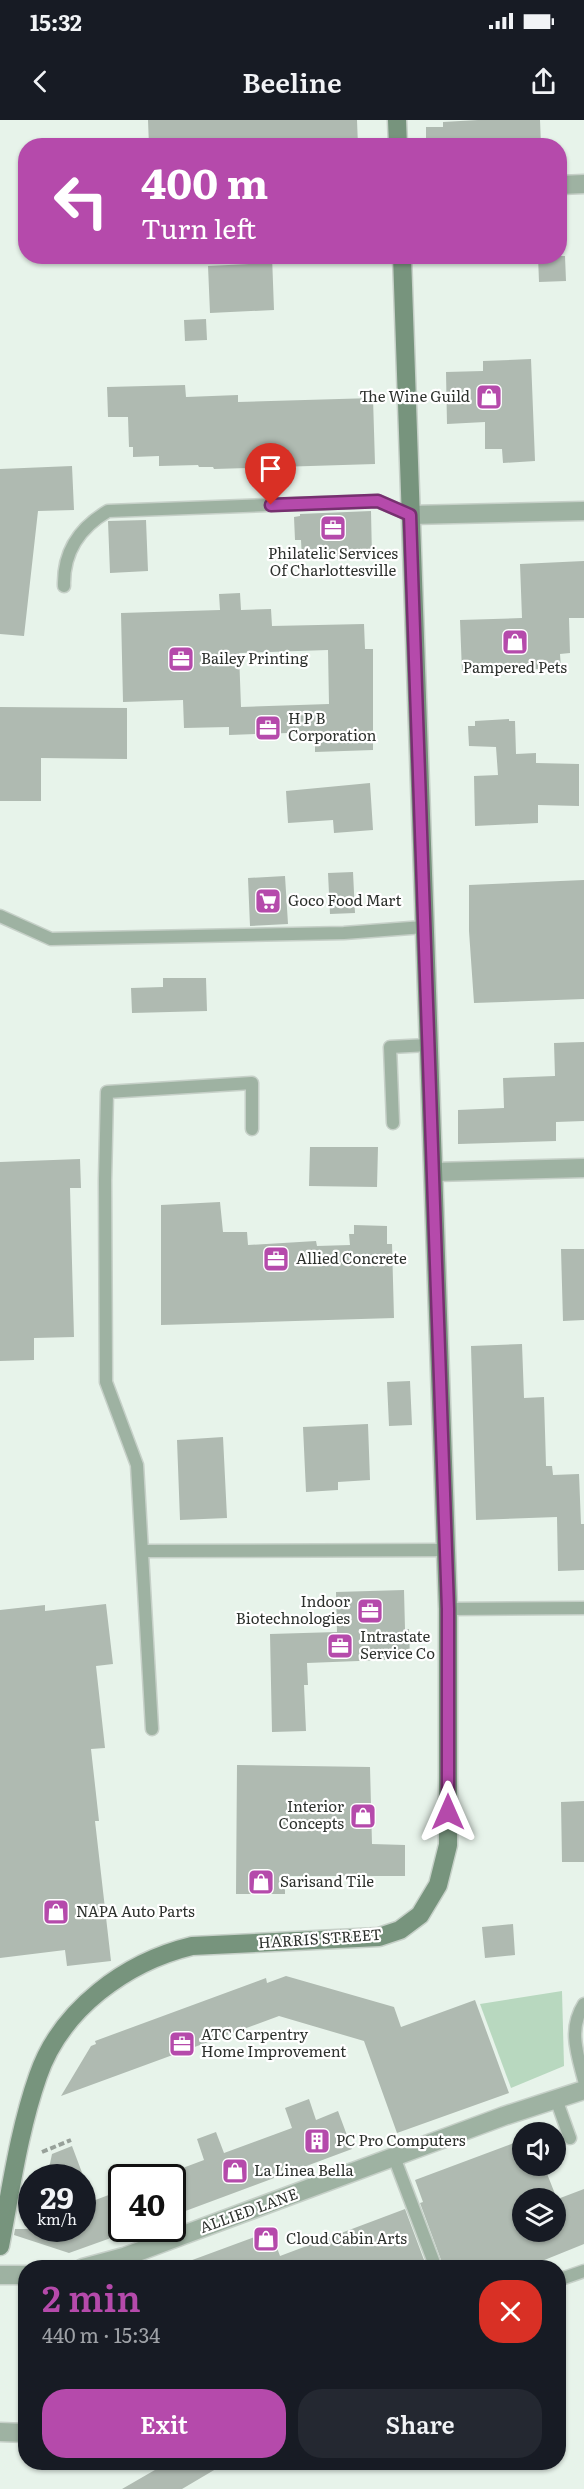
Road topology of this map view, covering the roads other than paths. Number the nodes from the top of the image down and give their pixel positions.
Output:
1 (397, 120) edge
2 (398, 138) edge
3 (584, 184) edge
4 (567, 185) edge
5 (402, 264) edge
6 (584, 511) edge
7 (410, 515) junction
8 (64, 586) dead end
9 (0, 916) edge
10 (424, 927) junction
11 (429, 1045) junction
12 (393, 1123) dead end
13 (252, 1129) dead end
14 (584, 1168) edge
15 (434, 1172) junction
16 (446, 1550) junction
17 (144, 1551) junction
18 (584, 1608) edge
19 (448, 1609) junction
20 (152, 1729) dead end
21 (584, 2004) edge
22 (584, 2080) edge
23 (584, 2090) edge
24 (556, 2099) junction
25 (570, 2138) dead end
26 (394, 2157) junction
27 (0, 2246) edge
28 (134, 2260) edge
29 (433, 2260) edge
30 (584, 2271) edge
31 (0, 2275) edge
32 (18, 2275) edge
33 (566, 2277) edge
34 (0, 2432) edge
35 (18, 2433) edge

1 - 2 street
3 - 4 street
5 - 7 street, HARRIS STREET
6 - 7 street
7 - 8 lane
7 - 10 street, HARRIS STREET
9 - 10 lane
10 - 11 street, HARRIS STREET
11 - 12 lane
11 - 15 street, HARRIS STREET
13 - 17 lane
14 - 15 street
15 - 16 street, HARRIS STREET
16 - 17 lane
16 - 19 street, HARRIS STREET
17 - 20 lane
18 - 19 lane
19 - 27 street, HARRIS STREET
21 - 22 lane
23 - 24 street, ALLIED LANE
24 - 25 lane
24 - 26 street, ALLIED LANE
26 - 28 street, ALLIED LANE
26 - 29 lane
30 - 33 lane
31 - 32 street
34 - 35 street

